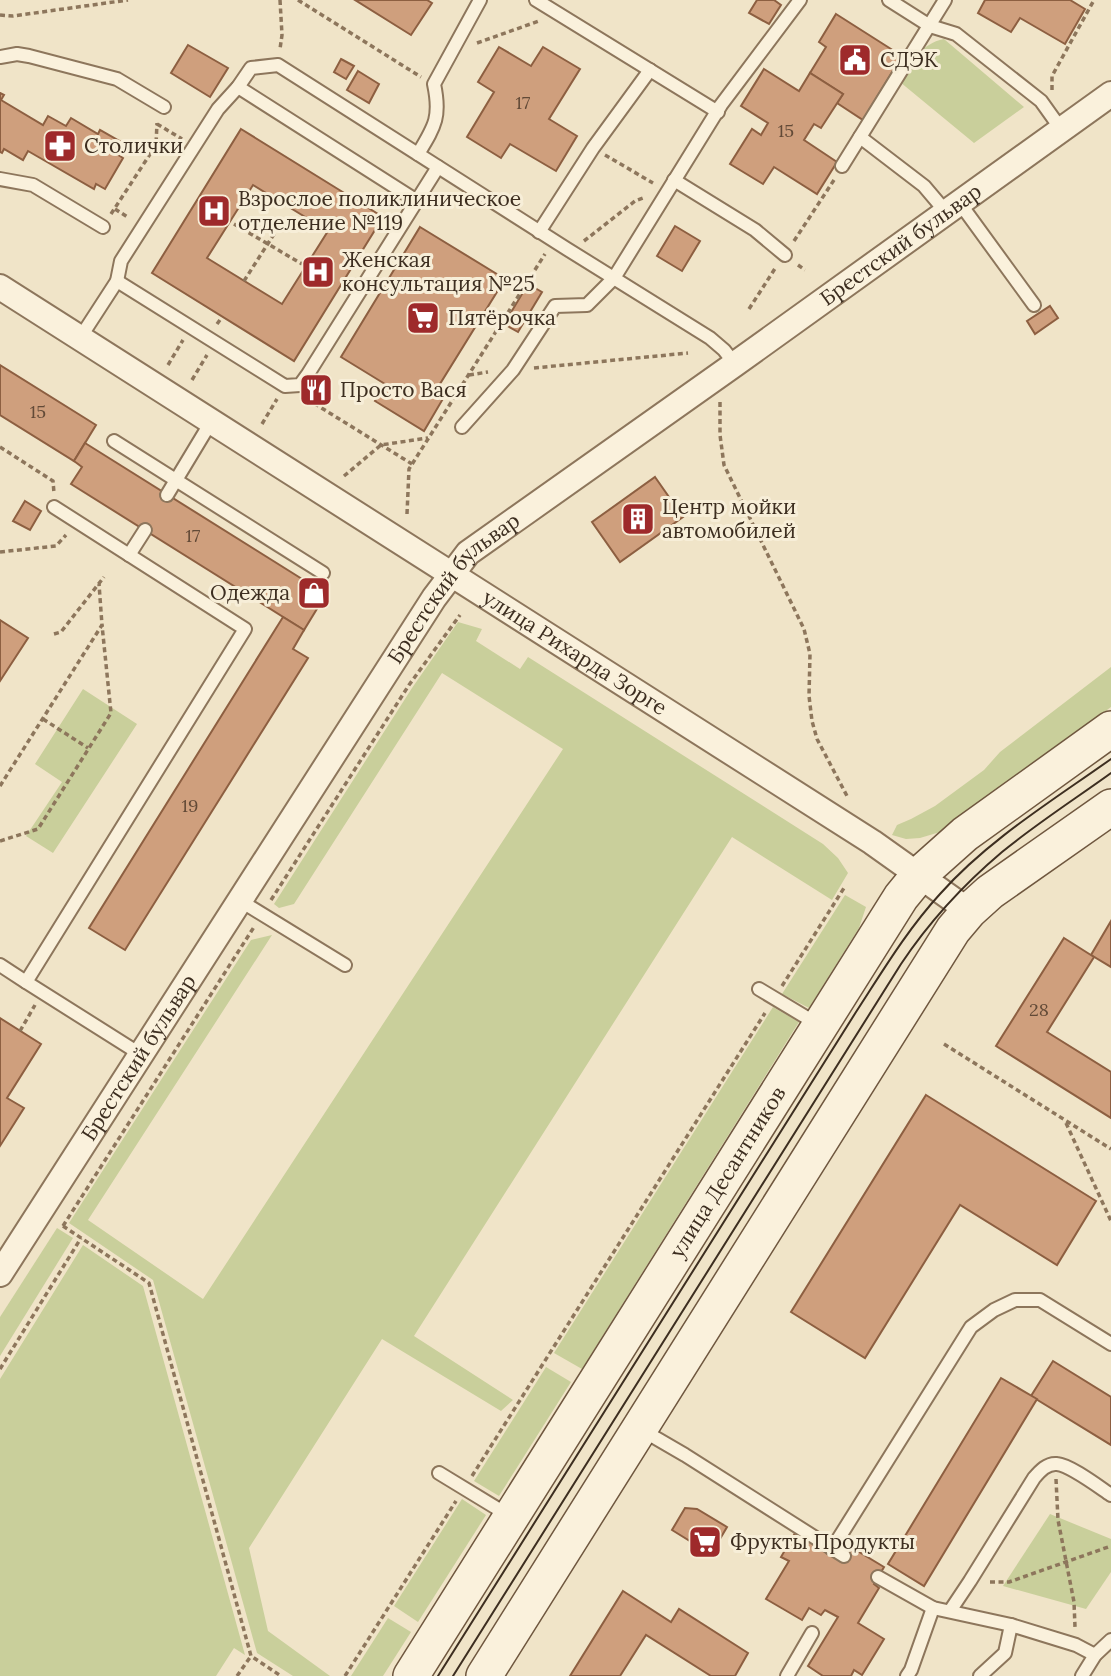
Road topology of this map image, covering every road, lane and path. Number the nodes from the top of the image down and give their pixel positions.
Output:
1 (128, 0) edge
2 (280, 0) edge
3 (298, 0) edge
4 (480, 0) edge
5 (536, 0) edge
6 (800, 0) edge
7 (889, 0) edge
8 (945, 0) edge
9 (1094, 0) edge
10 (0, 15) edge
11 (542, 20) dead end
12 (930, 26) junction
13 (469, 46) dead end
14 (0, 57) edge
15 (278, 65) junction
16 (650, 70) junction
17 (434, 84) junction
18 (239, 86) junction
19 (1052, 92) dead end
20 (1111, 94) edge
21 (164, 107) joint
22 (718, 112) junction
23 (157, 124) junction
24 (1061, 129) junction
25 (860, 137) junction
26 (194, 146) junction
27 (593, 148) junction
28 (418, 154) junction
29 (842, 166) joint
30 (438, 167) junction
31 (0, 179) edge
32 (666, 186) junction
33 (417, 201) junction
34 (952, 207) junction
35 (283, 220) dead end
36 (234, 224) dead end
37 (103, 227) joint
38 (539, 232) junction
39 (554, 241) junction
40 (268, 244) junction
41 (579, 246) dead end
42 (785, 255) junction
43 (302, 264) dead end
44 (614, 278) junction
45 (117, 281) junction
46 (244, 281) dead end
47 (0, 287) edge
48 (1034, 305) dead end
49 (749, 309) dead end
50 (80, 338) junction
51 (184, 340) dead end
52 (688, 353) dead end
53 (208, 354) dead end
54 (572, 364) dead end
55 (735, 364) junction
56 (168, 365) dead end
57 (192, 380) dead end
58 (300, 385) junction
59 (720, 400) dead end
60 (268, 413) dead end
61 (211, 422) junction
62 (262, 424) dead end
63 (462, 427) dead end
64 (428, 438) junction
65 (114, 441) dead end
66 (381, 445) junction
67 (0, 447) edge
68 (412, 464) junction
69 (344, 476) dead end
70 (176, 481) junction
71 (167, 495) dead end
72 (54, 506) joint
73 (407, 514) dead end
74 (78, 522) junction
75 (145, 530) dead end
76 (0, 552) edge
77 (129, 555) junction
78 (323, 573) dead end
79 (452, 574) junction
80 (104, 577) dead end
81 (99, 584) junction
82 (102, 625) junction
83 (54, 634) dead end
84 (43, 719) junction
85 (1111, 729) edge
86 (89, 749) junction
87 (0, 786) edge
88 (847, 796) dead end
89 (1111, 807) edge
90 (0, 841) edge
91 (919, 875) junction
92 (844, 888) dead end
93 (239, 901) junction
94 (969, 911) junction
95 (0, 965) edge
96 (345, 965) dead end
97 (26, 982) junction
98 (759, 989) dead end
99 (43, 992) junction
100 (779, 992) dead end
101 (771, 1004) dead end
102 (819, 1025) junction
103 (20, 1031) dead end
104 (944, 1044) dead end
105 (140, 1054) junction
106 (1065, 1121) junction
107 (1111, 1149) edge
108 (56, 1221) dead end
109 (1111, 1221) edge
110 (81, 1238) junction
111 (0, 1274) edge
112 (1111, 1343) edge
113 (0, 1369) edge
114 (639, 1428) junction
115 (1055, 1463) junction
116 (439, 1473) dead end
117 (470, 1480) dead end
118 (1111, 1495) edge
119 (459, 1496) dead end
120 (511, 1517) junction
121 (1111, 1546) edge
122 (1066, 1562) junction
123 (878, 1577) dead end
124 (970, 1581) junction
125 (933, 1608) junction
126 (950, 1611) junction
127 (1011, 1625) junction
128 (812, 1633) dead end
129 (1111, 1640) edge
130 (1076, 1645) junction
131 (1096, 1655) junction
132 (251, 1656) junction
133 (237, 1676) edge
134 (281, 1676) edge
135 (345, 1676) edge
136 (411, 1676) edge
137 (484, 1676) edge
138 (787, 1676) edge
139 (907, 1676) edge
140 (980, 1676) edge
141 (1082, 1676) edge

1 - 10 path
2 - 15 path
3 - 17 path
4 - 17 lane
5 - 16 lane
6 - 22 lane
7 - 12 lane
8 - 12 lane
9 - 19 path
11 - 13 path
12 - 24 lane
12 - 25 lane
14 - 21 lane
15 - 18 lane
15 - 28 lane
16 - 22 lane
16 - 27 lane
17 - 28 lane
18 - 26 lane
18 - 33 lane
20 - 24 street, Брестский бульвар
21 - 23 path
22 - 32 lane
23 - 26 path
23 - 37 path
24 - 34 street, Брестский бульвар
25 - 29 lane
25 - 34 lane
26 - 45 lane
27 - 32 path
27 - 38 lane
28 - 30 lane
29 - 42 path
30 - 33 lane
30 - 38 lane
31 - 37 lane
32 - 41 path
32 - 42 lane
32 - 44 lane
33 - 58 lane
34 - 48 lane
34 - 55 street, Брестский бульвар
35 - 40 path
36 - 40 path
38 - 39 lane
39 - 44 lane
39 - 64 path
40 - 43 path
40 - 46 path
42 - 49 path
44 - 55 lane
44 - 63 lane
45 - 50 lane
45 - 58 lane
47 - 50 street, улица Рихарда Зорге
50 - 61 street, улица Рихарда Зорге
51 - 56 path
52 - 54 path
53 - 57 path
55 - 79 street, Брестский бульвар
58 - 66 path
59 - 88 path
60 - 62 path
61 - 70 lane
61 - 79 street, улица Рихарда Зорге
64 - 66 path
64 - 68 path
65 - 70 lane
66 - 68 path
66 - 69 path
67 - 72 path
68 - 73 path
70 - 71 lane
70 - 78 lane
72 - 74 lane
74 - 76 path
74 - 77 lane
75 - 77 lane
77 - 97 lane
79 - 91 street, улица Рихарда Зорге
79 - 93 street, Брестский бульвар
80 - 81 path
81 - 82 path
81 - 83 path
82 - 84 path
82 - 86 path
84 - 86 path
84 - 87 path
85 - 91 street, улица Десантников
86 - 90 path
89 - 94 street
91 - 94 street, улица Рихарда Зорге
91 - 102 street, улица Десантников
92 - 100 path
93 - 96 lane
93 - 105 street, Брестский бульвар
94 - 114 street
95 - 97 lane
97 - 99 lane
98 - 102 lane
99 - 103 path
99 - 105 lane
101 - 117 path
102 - 120 street, улица Десантников
104 - 106 path
105 - 111 street, Брестский бульвар
106 - 107 path
106 - 109 path
108 - 110 path
110 - 113 path
110 - 132 path
112 - 114 lane
114 - 137 street
115 - 118 lane
115 - 122 path
115 - 124 lane
116 - 120 lane
119 - 135 path
120 - 136 street, улица Десантников
121 - 122 path
122 - 124 path
122 - 130 path
123 - 125 lane
124 - 126 lane
125 - 126 lane
125 - 139 lane
126 - 127 lane
127 - 130 lane
127 - 140 lane
128 - 138 lane
129 - 131 lane
130 - 131 lane
131 - 141 lane
132 - 133 path
132 - 134 path

